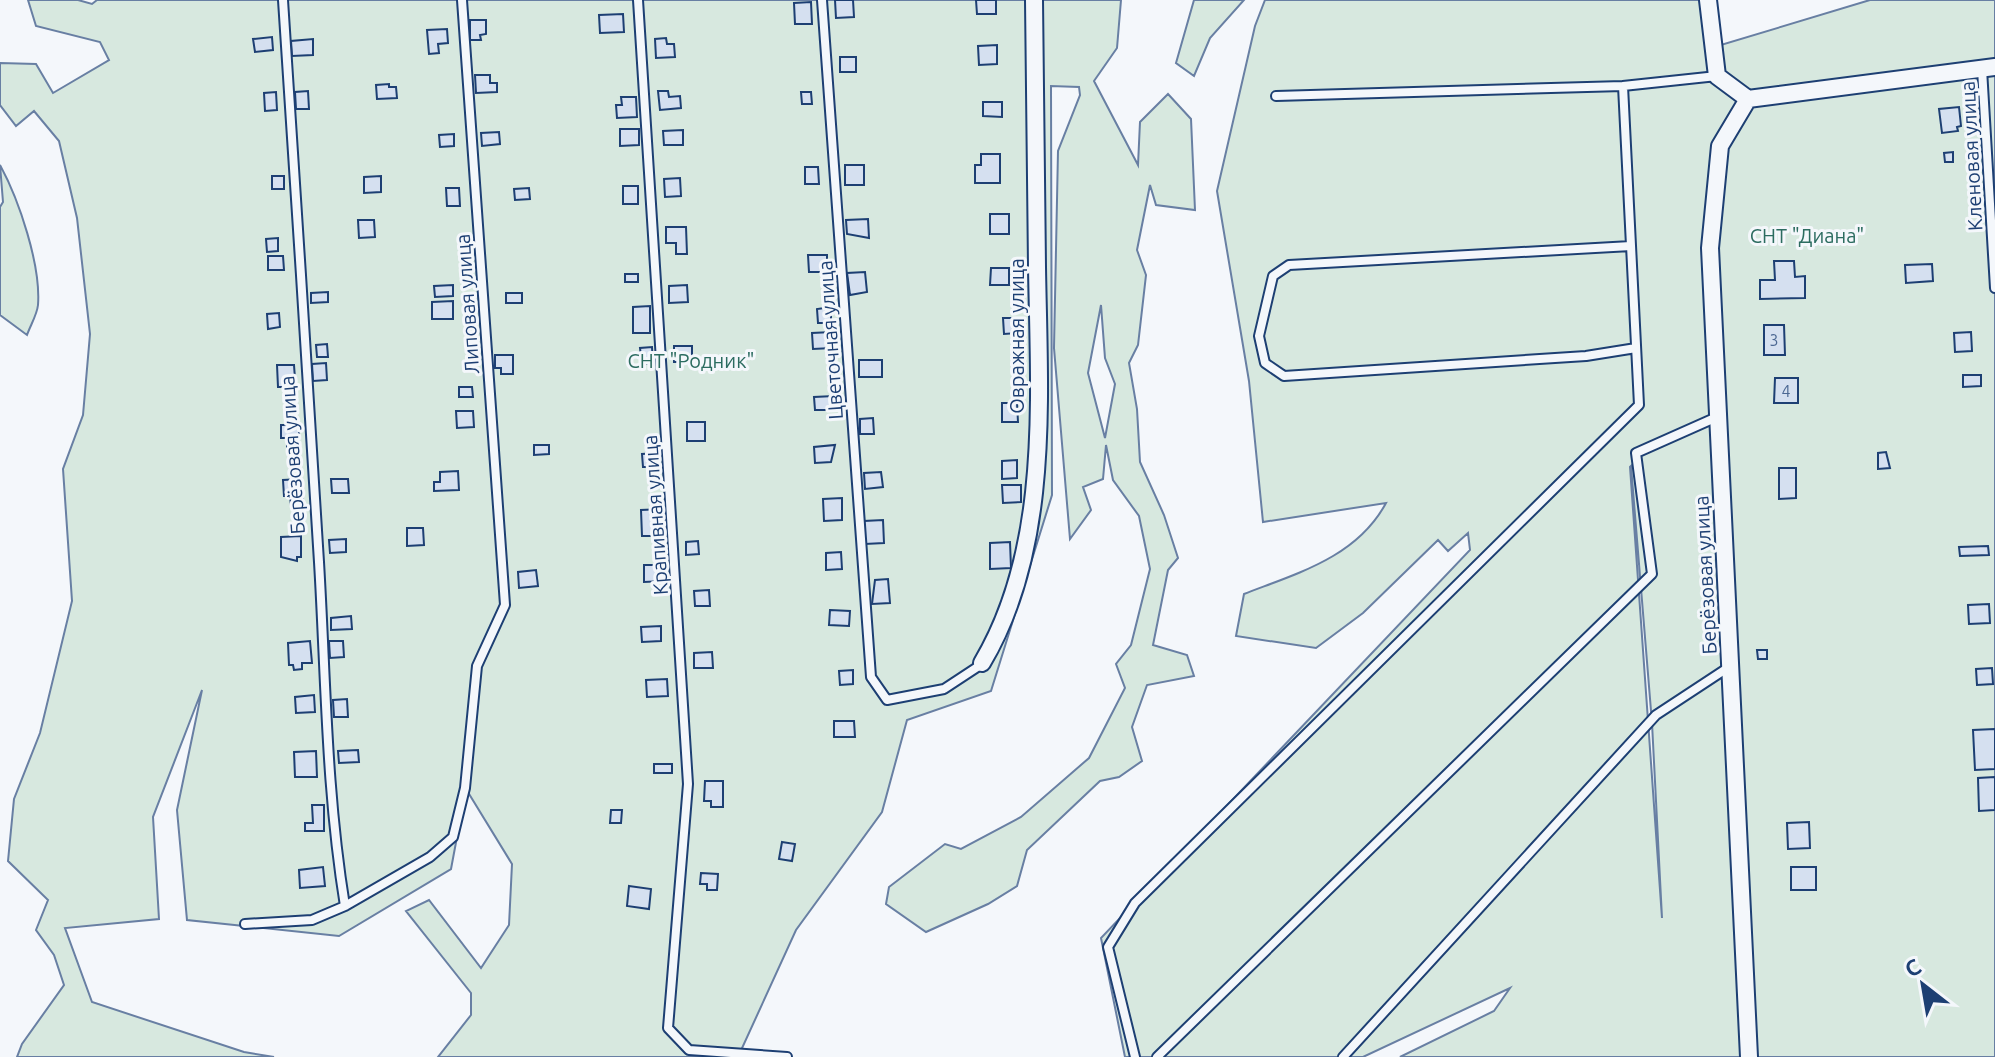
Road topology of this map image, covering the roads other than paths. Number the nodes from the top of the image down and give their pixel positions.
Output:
1 (283, 0) edge
2 (462, 0) edge
3 (638, 0) edge
4 (822, 0) edge
5 (1034, 0) edge
6 (1708, 0) edge
7 (1989, 68) edge
8 (1717, 76) junction
9 (1623, 86) junction
10 (1276, 96) dead end
11 (1748, 99) junction
12 (1631, 246) junction
13 (1995, 288) edge
14 (1636, 348) junction
15 (1718, 417) junction
16 (982, 663) joint
17 (1730, 667) junction
18 (345, 906) junction
19 (245, 924) dead end
20 (787, 1057) edge
21 (1135, 1057) edge
22 (1157, 1057) edge
23 (1343, 1057) edge
24 (1749, 1057) edge

1 - 18 lane, Берёзовая улица
2 - 18 lane, Липовая улица
3 - 20 lane, Крапивная улица
4 - 16 lane, Цветочная улица
5 - 16 street, Овражная улица
6 - 8 street
7 - 11 street
7 - 13 lane, Кленовая улица
8 - 9 lane
8 - 11 street
9 - 10 lane
9 - 12 lane
11 - 15 street, Берёзовая улица
12 - 14 lane
12 - 14 lane
14 - 21 lane
15 - 17 street, Берёзовая улица
15 - 22 lane
17 - 23 lane
17 - 24 street, Берёзовая улица
18 - 19 lane

